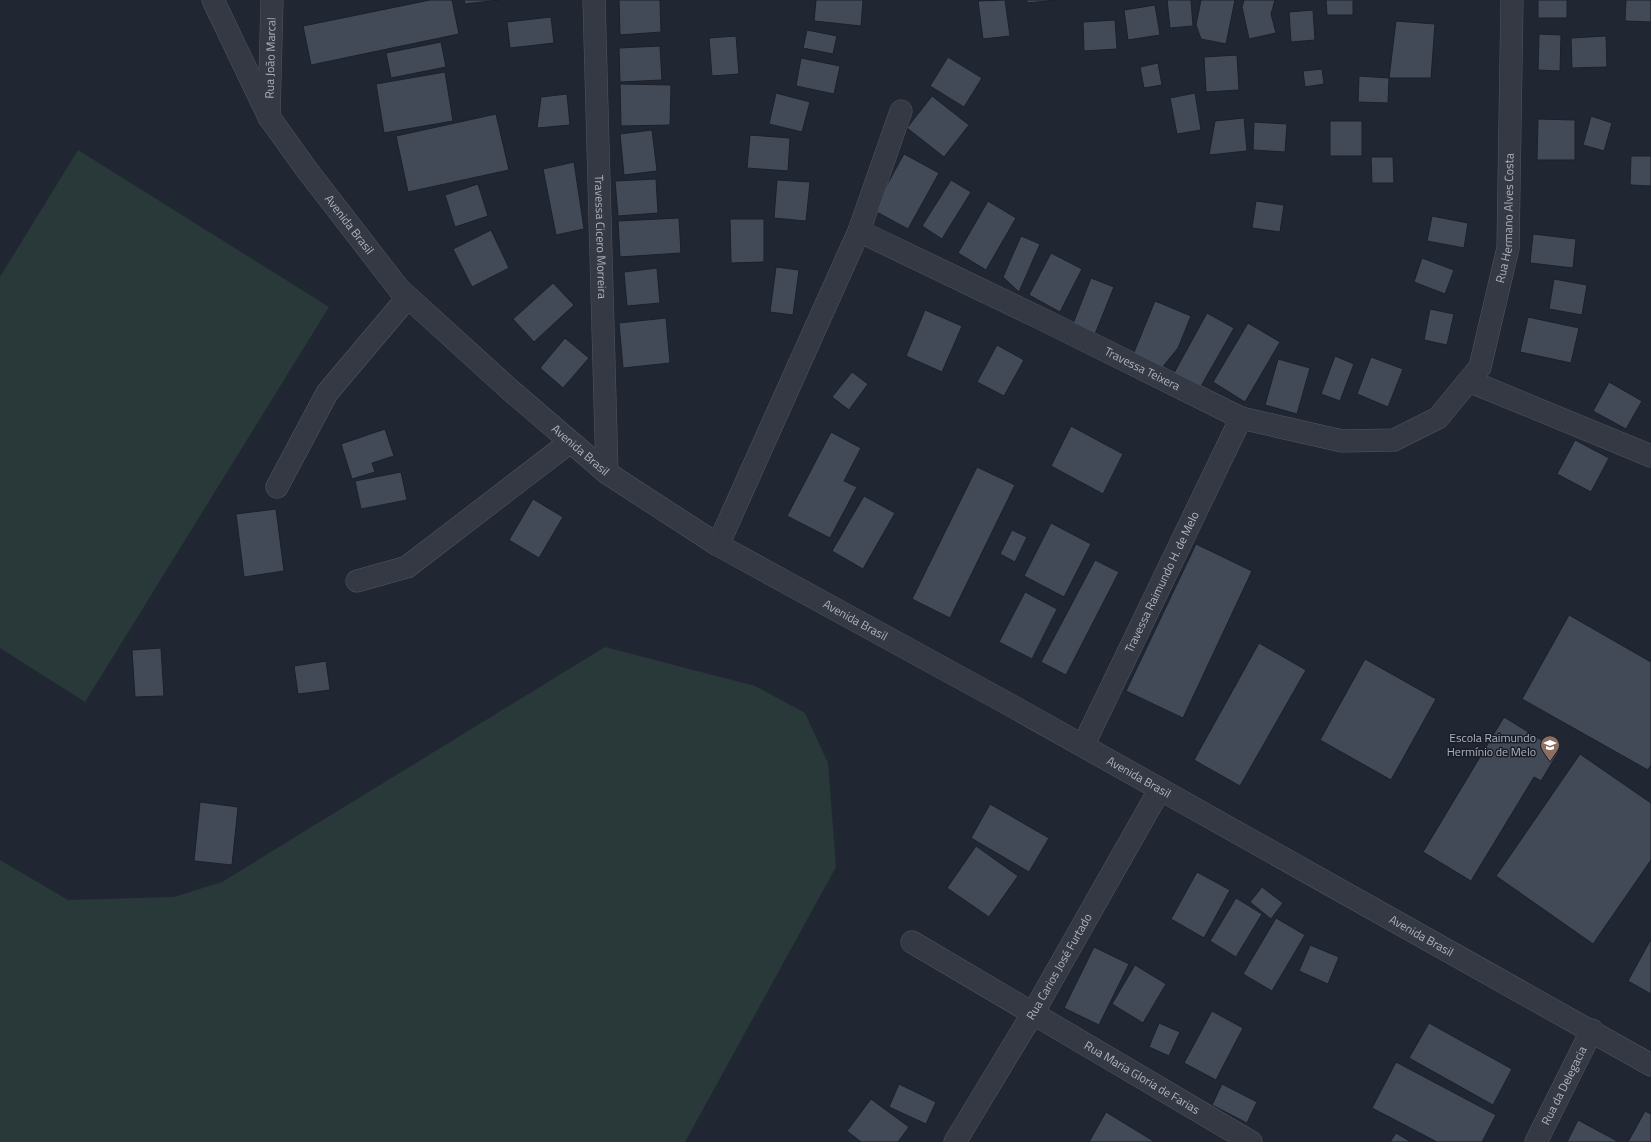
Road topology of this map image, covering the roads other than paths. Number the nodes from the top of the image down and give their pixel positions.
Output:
1 (213, 0) edge
2 (272, 0) edge
3 (594, 0) edge
4 (1512, 0) edge
5 (901, 111) dead end
6 (269, 116) junction
7 (859, 230) junction
8 (408, 298) junction
9 (1469, 381) junction
10 (1241, 418) junction
11 (1438, 418) joint
12 (570, 442) junction
13 (1651, 456) edge
14 (607, 473) junction
15 (277, 487) dead end
16 (718, 545) junction
17 (357, 581) dead end
18 (1083, 746) junction
19 (1160, 789) junction
20 (912, 942) dead end
21 (1033, 1013) junction
22 (1592, 1030) junction
23 (1651, 1065) edge
24 (955, 1142) edge
25 (1251, 1142) edge
26 (1536, 1142) edge

1 - 6 street, Avenida Brasil
2 - 6 street, Rua João Marcal
3 - 14 street, Travessa Cicero Morreira
4 - 9 street, Rua Hermano Alves Costa
5 - 7 street
6 - 8 street, Avenida Brasil
7 - 10 street, Travessa Teixera
7 - 16 street
8 - 12 street, Avenida Brasil
8 - 15 street
9 - 11 street, Rua Hermano Alves Costa
9 - 13 street
10 - 11 street, Travessa Teixera
10 - 18 street, Travessa Raimundo H. de Melo
12 - 14 street, Avenida Brasil
12 - 17 street
14 - 16 street, Avenida Brasil
16 - 18 street, Avenida Brasil
18 - 19 street, Avenida Brasil
19 - 21 street, Rua Carios José Furtado
19 - 22 street, Avenida Brasil
20 - 21 street, Rua Maria Gloria de Farias
21 - 24 street, Rua Carios José Furtado
21 - 25 street, Rua Maria Gloria de Farias
22 - 23 street, Avenida Brasil
22 - 26 street, Rua da Delegacia

